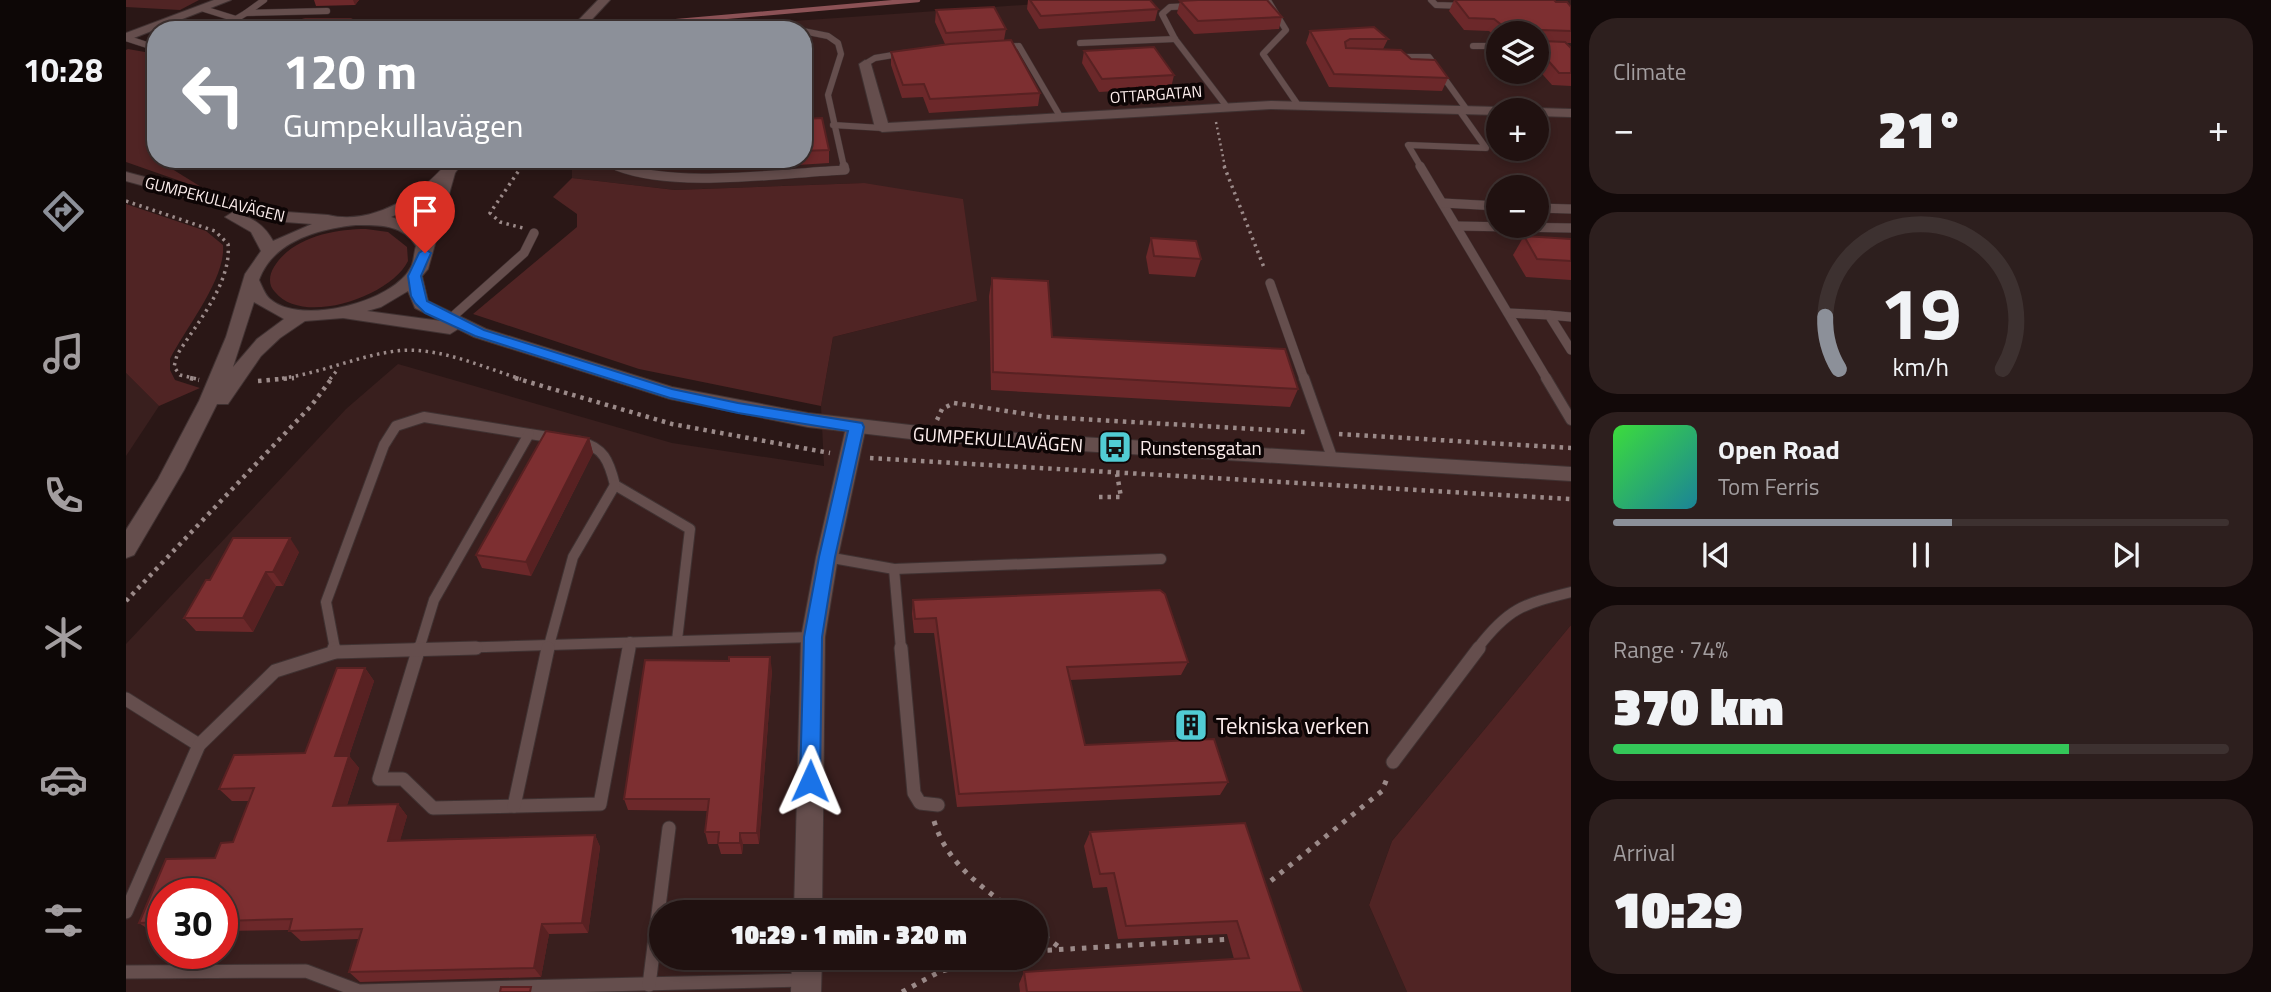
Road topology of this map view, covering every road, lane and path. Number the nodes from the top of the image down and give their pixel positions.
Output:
1 (225, 0) edge
2 (264, 0) edge
3 (604, 0) edge
4 (1431, 0) edge
5 (1244, 3) edge
6 (1207, 5) edge
7 (1478, 6) edge
8 (204, 9) junction
9 (327, 11) dead end
10 (246, 13) junction
11 (236, 19) junction
12 (172, 21) edge
13 (232, 21) edge
14 (584, 21) edge
15 (147, 30) edge
16 (812, 33) edge
17 (126, 38) edge
18 (1175, 39) junction
19 (1080, 43) dead end
20 (147, 45) edge
21 (1473, 46) dead end
22 (1486, 46) edge
23 (992, 48) edge
24 (910, 53) edge
25 (1387, 57) edge
26 (865, 64) joint
27 (1298, 105) junction
28 (1220, 108) junction
29 (1463, 110) junction
30 (1486, 111) edge
31 (1549, 112) edge
32 (1571, 113) edge
33 (1061, 118) junction
34 (833, 125) junction
35 (882, 128) junction
36 (451, 168) edge
37 (453, 168) edge
38 (521, 168) edge
39 (623, 168) edge
40 (126, 176) edge
41 (126, 187) edge
42 (126, 201) edge
43 (1443, 203) junction
44 (1486, 205) edge
45 (1549, 208) edge
46 (1571, 209) edge
47 (368, 220) junction
48 (347, 221) junction
49 (1456, 226) junction
50 (1571, 229) edge
51 (534, 233) joint
52 (424, 246) junction
53 (270, 252) junction
54 (414, 276) junction
55 (252, 282) junction
56 (1270, 283) joint
57 (1508, 313) junction
58 (335, 314) junction
59 (1549, 315) junction
60 (301, 316) junction
61 (1571, 317) edge
62 (450, 319) junction
63 (480, 333) junction
64 (1571, 350) edge
65 (205, 381) dead end
66 (248, 382) dead end
67 (1568, 409) edge
68 (1571, 420) edge
69 (856, 427) junction
70 (1323, 433) junction
71 (529, 434) junction
72 (936, 435) junction
73 (1571, 448) edge
74 (1333, 460) junction
75 (933, 463) dead end
76 (1116, 474) dead end
77 (1571, 474) edge
78 (168, 480) junction
79 (615, 485) junction
80 (1099, 498) dead end
81 (126, 549) edge
82 (827, 557) junction
83 (1161, 559) dead end
84 (894, 569) junction
85 (1571, 592) edge
86 (126, 601) edge
87 (813, 637) junction
88 (677, 640) junction
89 (630, 642) junction
90 (549, 644) junction
91 (418, 650) junction
92 (335, 652) junction
93 (126, 699) edge
94 (199, 745) junction
95 (1394, 762) joint
96 (514, 806) junction
97 (934, 806) joint
98 (669, 828) dead end
99 (1259, 890) edge
100 (808, 900) edge
101 (1000, 900) edge
102 (126, 912) edge
103 (1048, 938) edge
104 (1242, 938) edge
105 (1060, 948) junction
106 (1048, 950) edge
107 (946, 970) edge
108 (126, 972) edge
109 (803, 980) edge
110 (649, 985) junction
111 (902, 992) edge

1 - 8 street
2 - 10 lane
3 - 14 street
4 - 7 lane
5 - 27 lane
6 - 18 lane
8 - 11 lane
8 - 12 street
9 - 10 lane
10 - 11 lane
11 - 13 lane
15 - 17 street
16 - 34 lane
17 - 20 lane
18 - 19 lane
18 - 28 lane
21 - 22 lane
23 - 33 lane
24 - 26 lane
25 - 29 lane
26 - 35 street
27 - 28 street, OTTARGATAN
27 - 29 street, OTTARGATAN
28 - 33 street, OTTARGATAN
28 - 56 path
29 - 30 street, OTTARGATAN
29 - 43 lane
31 - 32 street
33 - 35 street, OTTARGATAN
34 - 35 lane
34 - 39 lane
36 - 47 street
37 - 52 street
38 - 51 path
40 - 48 street, GUMPEKULLAVÄGEN
41 - 53 street, GUMPEKULLAVÄGEN
42 - 65 path
43 - 44 lane
43 - 49 lane
45 - 46 lane
47 - 48 street
47 - 52 street
48 - 53 street
49 - 50 lane
49 - 57 lane
51 - 62 lane
52 - 54 street
53 - 55 street
54 - 58 street
54 - 62 street, GUMPEKULLAVÄGEN
55 - 60 street
55 - 78 street
56 - 70 lane
57 - 59 lane
57 - 67 lane
58 - 60 street
58 - 63 street, GUMPEKULLAVÄGEN
59 - 61 lane
59 - 64 lane
60 - 78 street
62 - 63 street, GUMPEKULLAVÄGEN
63 - 69 street, GUMPEKULLAVÄGEN
66 - 86 path
67 - 68 lane
69 - 72 street, GUMPEKULLAVÄGEN
69 - 82 street
70 - 72 path
70 - 73 path
70 - 74 lane
71 - 79 lane
71 - 91 lane
71 - 92 lane
72 - 74 street, GUMPEKULLAVÄGEN
72 - 75 path
74 - 77 street, GUMPEKULLAVÄGEN
76 - 80 path
78 - 81 street
79 - 88 lane
79 - 90 lane
82 - 84 lane
82 - 87 street
83 - 84 lane
84 - 97 lane
85 - 95 lane
87 - 88 lane
87 - 100 street
88 - 89 lane
89 - 90 lane
89 - 96 lane
90 - 91 lane
90 - 96 lane
91 - 92 lane
91 - 96 lane
92 - 94 lane
93 - 94 lane
94 - 102 lane
95 - 99 path
97 - 101 path
98 - 110 lane
103 - 105 path
104 - 105 path
105 - 106 path
107 - 111 path
108 - 110 lane
109 - 110 lane

